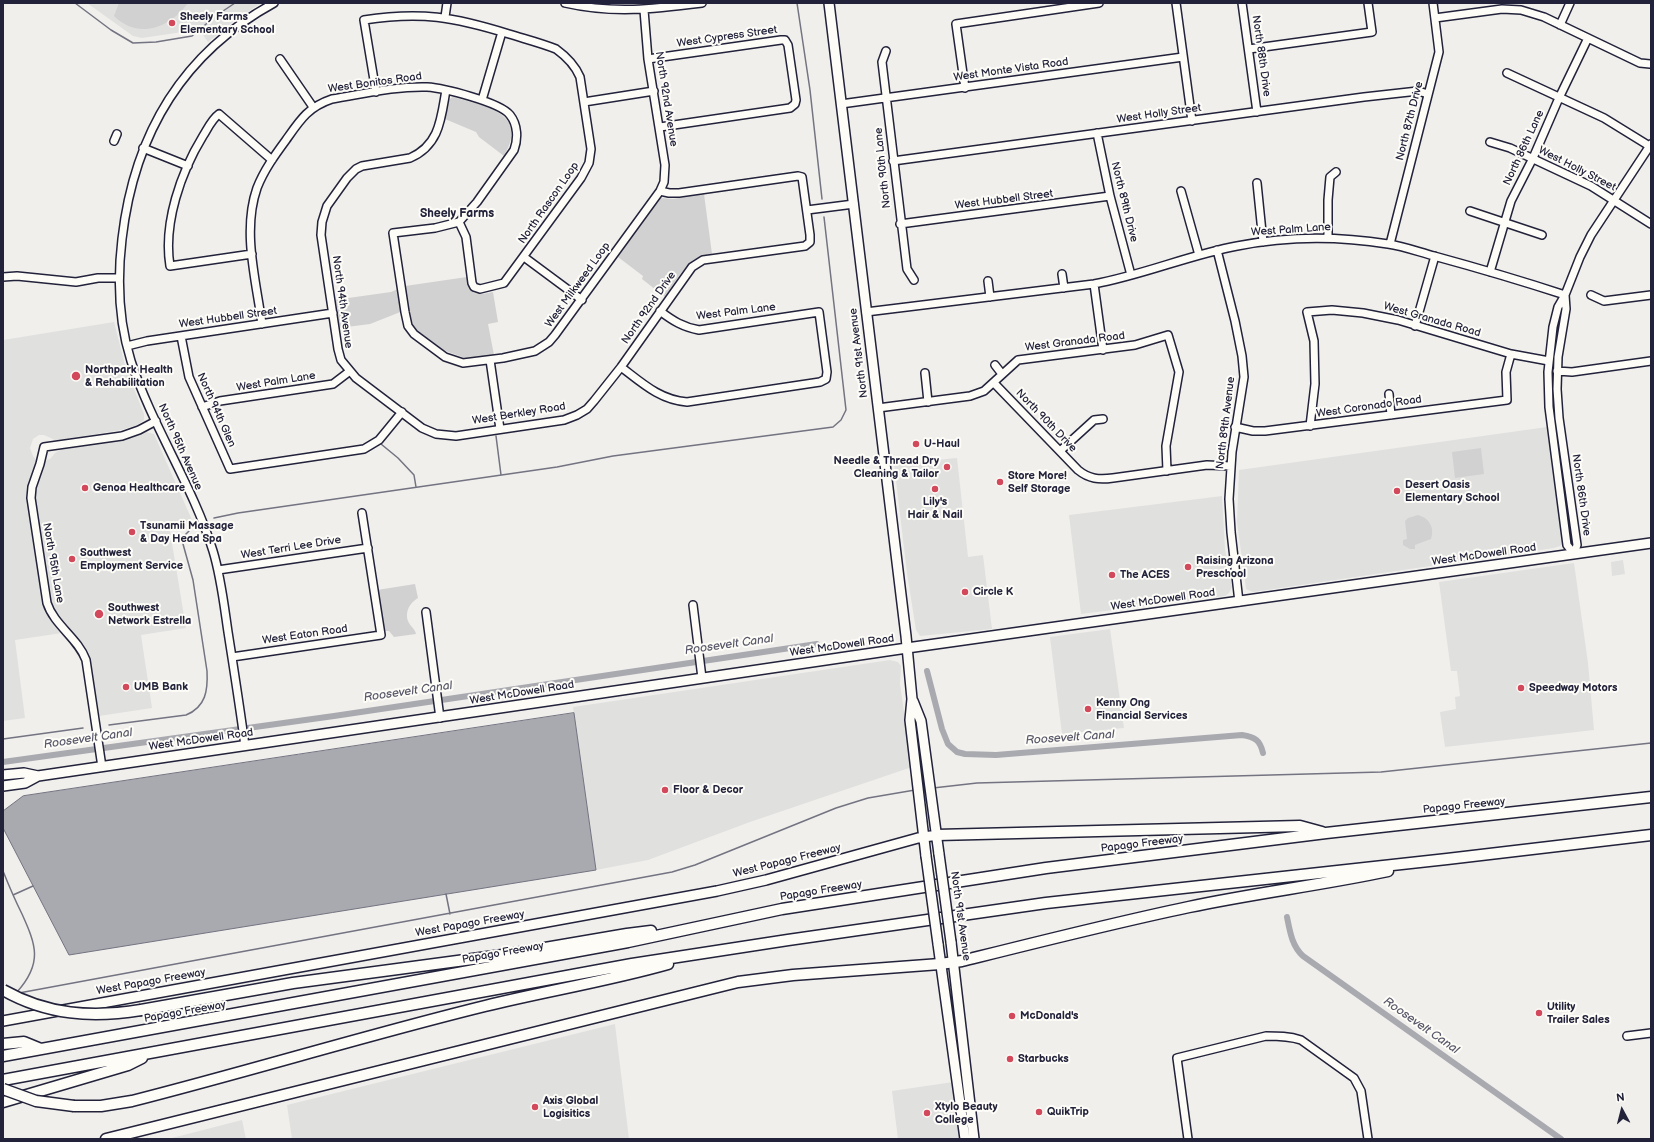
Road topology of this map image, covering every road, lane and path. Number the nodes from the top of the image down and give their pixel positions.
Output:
1 (274, 3) edge
2 (447, 3) edge
3 (565, 3) edge
4 (702, 3) edge
5 (829, 3) edge
6 (1099, 3) edge
7 (1176, 3) edge
8 (1242, 3) edge
9 (1368, 3) edge
10 (1433, 3) edge
11 (1570, 3) edge
12 (644, 10) junction
13 (445, 17) junction
14 (1435, 18) junction
15 (364, 23) junction
16 (1560, 25) junction
17 (356, 27) dead end
18 (502, 32) junction
19 (1588, 38) junction
20 (1249, 49) junction
21 (886, 51) dead end
22 (1183, 57) junction
23 (280, 59) dead end
24 (648, 59) junction
25 (1650, 64) dead end
26 (1507, 73) dead end
27 (965, 88) junction
28 (446, 90) junction
29 (654, 91) junction
30 (376, 92) junction
31 (1428, 94) junction
32 (886, 98) junction
33 (1559, 98) junction
34 (482, 100) junction
35 (584, 102) junction
36 (841, 104) junction
37 (313, 107) junction
38 (1258, 112) junction
39 (1192, 120) junction
40 (660, 127) junction
41 (1097, 134) junction
42 (1490, 142) dead end
43 (1651, 146) edge
44 (144, 148) junction
45 (1533, 158) junction
46 (272, 160) junction
47 (893, 161) junction
48 (188, 166) junction
49 (1336, 172) dead end
50 (1258, 183) dead end
51 (660, 191) junction
52 (1180, 191) dead end
53 (1110, 196) junction
54 (1613, 200) junction
55 (854, 204) junction
56 (807, 210) junction
57 (1470, 212) dead end
58 (459, 222) junction
59 (1505, 223) junction
60 (900, 224) junction
61 (1651, 224) edge
62 (1542, 235) dead end
63 (1328, 238) junction
64 (1263, 242) junction
65 (1390, 244) junction
66 (1217, 250) junction
67 (252, 254) junction
68 (1199, 255) junction
69 (1435, 256) junction
70 (524, 257) junction
71 (1490, 272) junction
72 (1062, 274) dead end
73 (1131, 275) junction
74 (3, 277) edge
75 (118, 278) junction
76 (914, 280) dead end
77 (988, 281) dead end
78 (1094, 284) junction
79 (1064, 288) junction
80 (1565, 295) junction
81 (1591, 295) dead end
82 (1651, 295) edge
83 (990, 297) junction
84 (582, 300) junction
85 (660, 312) junction
86 (866, 312) junction
87 (333, 313) junction
88 (262, 324) junction
89 (1415, 326) junction
90 (181, 336) junction
91 (127, 346) junction
92 (1103, 350) junction
93 (1511, 354) junction
94 (490, 360) junction
95 (1550, 361) junction
96 (1651, 361) edge
97 (995, 365) dead end
98 (621, 367) junction
99 (350, 371) junction
100 (1557, 371) junction
101 (925, 373) dead end
102 (1002, 374) junction
103 (994, 383) junction
104 (1389, 394) dead end
105 (1557, 397) junction
106 (1548, 398) junction
107 (928, 402) junction
108 (202, 407) junction
109 (878, 408) junction
110 (402, 412) junction
111 (1391, 415) junction
112 (1103, 419) dead end
113 (156, 421) junction
114 (1310, 426) junction
115 (1235, 427) junction
116 (500, 429) junction
117 (1060, 451) junction
118 (1231, 466) junction
119 (1167, 471) junction
120 (362, 513) dead end
121 (1651, 543) edge
122 (368, 548) junction
123 (1574, 554) junction
124 (218, 570) junction
125 (1239, 602) junction
126 (692, 605) dead end
127 (426, 612) dead end
128 (907, 648) junction
129 (232, 657) junction
130 (702, 678) junction
131 (912, 699) junction
132 (440, 718) junction
133 (245, 746) junction
134 (102, 767) junction
135 (3, 775) edge
136 (38, 776) junction
137 (3, 786) edge
138 (1651, 797) edge
139 (1326, 833) junction
140 (1651, 834) edge
141 (937, 835) junction
142 (923, 836) junction
143 (1447, 859) junction
144 (699, 926) junction
145 (703, 954) junction
146 (954, 962) junction
147 (940, 964) junction
148 (3, 990) edge
149 (3, 1021) edge
150 (1651, 1033) edge
151 (1627, 1036) dead end
152 (3, 1044) edge
153 (42, 1049) junction
154 (152, 1053) junction
155 (3, 1056) edge
156 (3, 1080) edge
157 (3, 1089) edge
158 (3, 1102) edge
159 (106, 1139) edge
160 (965, 1139) edge
161 (974, 1139) edge
162 (1188, 1139) edge
163 (1368, 1139) edge

1 - 44 street, North 95th Avenue
2 - 13 street
3 - 12 street
4 - 12 street
5 - 36 main road, North 91st Avenue
6 - 27 street
7 - 22 street
8 - 20 street, North 88th Drive
9 - 20 street
10 - 14 street, North 87th Drive
11 - 16 street
12 - 24 street, North 92nd Avenue
13 - 15 street
13 - 18 street
14 - 16 street
14 - 31 street, North 87th Drive
15 - 17 street
15 - 30 street
16 - 19 street
18 - 34 street
18 - 35 street, North Rascon Loop
19 - 25 street
19 - 33 street, North 86th Lane
20 - 38 street, North 88th Drive
21 - 32 street, North 90th Lane
22 - 27 street, West Monte Vista Road
22 - 39 street
23 - 37 street
24 - 29 street, North 92nd Avenue
24 - 40 street, West Cypress Street
26 - 33 street
27 - 32 street, West Monte Vista Road
28 - 30 street, West Bonitos Road
28 - 34 street, West Bonitos Road
28 - 87 street, North 94th Avenue
29 - 35 street
29 - 40 street, North 92nd Avenue
30 - 37 street, West Bonitos Road
31 - 38 street, West Holly Street
31 - 65 street, North 87th Drive
32 - 36 street, West Monte Vista Road
32 - 47 street, North 90th Lane
33 - 43 street
33 - 45 street, North 86th Lane
34 - 58 street, West Bonitos Road
35 - 70 street, North Rascon Loop
36 - 55 main road, North 91st Avenue
37 - 46 street, West Bonitos Road
38 - 39 street, West Holly Street
39 - 41 street, West Holly Street
40 - 51 street, North 92nd Avenue
41 - 47 street, West Holly Street
41 - 53 street, North 89th Drive
42 - 45 street, West Holly Street
43 - 54 street, North 86th Drive
44 - 48 street
44 - 75 street, North 95th Avenue
45 - 54 street, West Holly Street
45 - 59 street, North 86th Lane
46 - 48 street
46 - 67 street, West Bonitos Road
47 - 60 street, North 90th Lane
48 - 67 street
49 - 63 street
50 - 64 street
51 - 56 street
51 - 84 street, West Milkweed Loop
52 - 68 street
53 - 60 street, West Hubbell Street
53 - 73 street, North 89th Drive
54 - 61 street, West Holly Street
54 - 80 street, North 86th Drive
55 - 56 street
55 - 86 main road, North 91st Avenue
56 - 85 street, North 92nd Drive
57 - 59 street
58 - 70 street, North Rascon Loop
58 - 94 street, West Milkweed Loop
59 - 62 street
59 - 71 street, North 86th Lane
60 - 76 street, North 90th Lane
63 - 64 street, West Palm Lane
63 - 65 street, West Palm Lane
64 - 66 street, West Palm Lane
65 - 69 street, West Palm Lane
66 - 68 street, West Palm Lane
66 - 115 street, North 89th Avenue
67 - 88 street, West Bonitos Road
68 - 73 street, West Palm Lane
69 - 71 street, West Palm Lane
69 - 89 street
70 - 84 street
71 - 80 street, West Palm Lane
72 - 79 street
73 - 78 street, West Palm Lane
74 - 75 street
75 - 91 street, North 95th Avenue
77 - 83 street
78 - 79 street, West Palm Lane
78 - 92 street
79 - 83 street, West Palm Lane
80 - 95 street, North 86th Drive
80 - 100 street, North 86th Drive
81 - 82 street
83 - 86 street, West Palm Lane
84 - 94 street, West Milkweed Loop
85 - 98 street, North 92nd Drive
85 - 98 street, West Palm Lane
86 - 109 main road, North 91st Avenue
87 - 88 street, West Hubbell Street
87 - 99 street, North 94th Avenue
88 - 90 street, West Hubbell Street
89 - 93 street, West Granada Road
89 - 114 street, West Granada Road
90 - 91 street, West Hubbell Street
90 - 108 street, North 94th Glen
91 - 113 street, North 95th Avenue
92 - 102 street, West Granada Road
92 - 119 street, West Granada Road
93 - 95 street, West Granada Road
93 - 111 street, West Coronado Road
94 - 116 street
95 - 106 street, North 86th Drive
96 - 100 street
97 - 102 street
98 - 116 street, West Berkley Road
99 - 108 street, West Palm Lane
99 - 110 street, North 94th Avenue
100 - 105 street, North 86th Drive
101 - 107 street
102 - 103 street, West Granada Road
103 - 107 street, West Granada Road
103 - 117 street, North 90th Drive
104 - 111 street
105 - 106 street
105 - 123 street, North 86th Drive
106 - 123 street, North 86th Drive
107 - 109 street, West Granada Road
108 - 110 street, North 94th Glen
109 - 128 main road, North 91st Avenue
110 - 116 street, West Berkley Road
111 - 114 street, West Coronado Road
112 - 117 street
113 - 124 street, North 95th Avenue
113 - 134 street, North 95th Lane
114 - 115 street, West Coronado Road
115 - 118 street, North 89th Avenue
117 - 119 street, North 90th Drive
118 - 119 street
118 - 125 street, North 89th Avenue
120 - 122 street
121 - 123 main road, West McDowell Road
122 - 124 street, West Terri Lee Drive
122 - 129 street, West Eaton Road
123 - 125 main road, West McDowell Road
124 - 129 street, North 95th Avenue
125 - 128 main road, West McDowell Road
126 - 130 street
127 - 132 street
128 - 130 main road, West McDowell Road
128 - 131 main road, North 91st Avenue
129 - 133 street, North 95th Avenue
130 - 132 main road, West McDowell Road
131 - 141 main road, North 91st Avenue
131 - 142 main road, North 91st Avenue
132 - 133 main road, West McDowell Road
133 - 134 main road, West McDowell Road
134 - 136 main road, West McDowell Road
135 - 136 main road, West McDowell Road
136 - 137 main road, West McDowell Road
138 - 139 highway, Papago Freeway
139 - 141 highway
139 - 144 highway, Papago Freeway
140 - 143 highway
141 - 142 main road, West Papago Freeway
141 - 146 main road, North 91st Avenue, bridge
142 - 147 main road, North 91st Avenue, bridge
142 - 149 main road, West Papago Freeway
143 - 145 highway
143 - 146 highway
144 - 148 highway, bridge
144 - 153 highway, Papago Freeway
145 - 154 highway
145 - 157 highway, bridge
146 - 147 highway
146 - 161 main road, North 91st Avenue
147 - 159 highway
147 - 160 main road, North 91st Avenue
150 - 151 street
152 - 153 highway
153 - 155 highway, Papago Freeway
154 - 156 highway
154 - 158 highway
162 - 163 street

